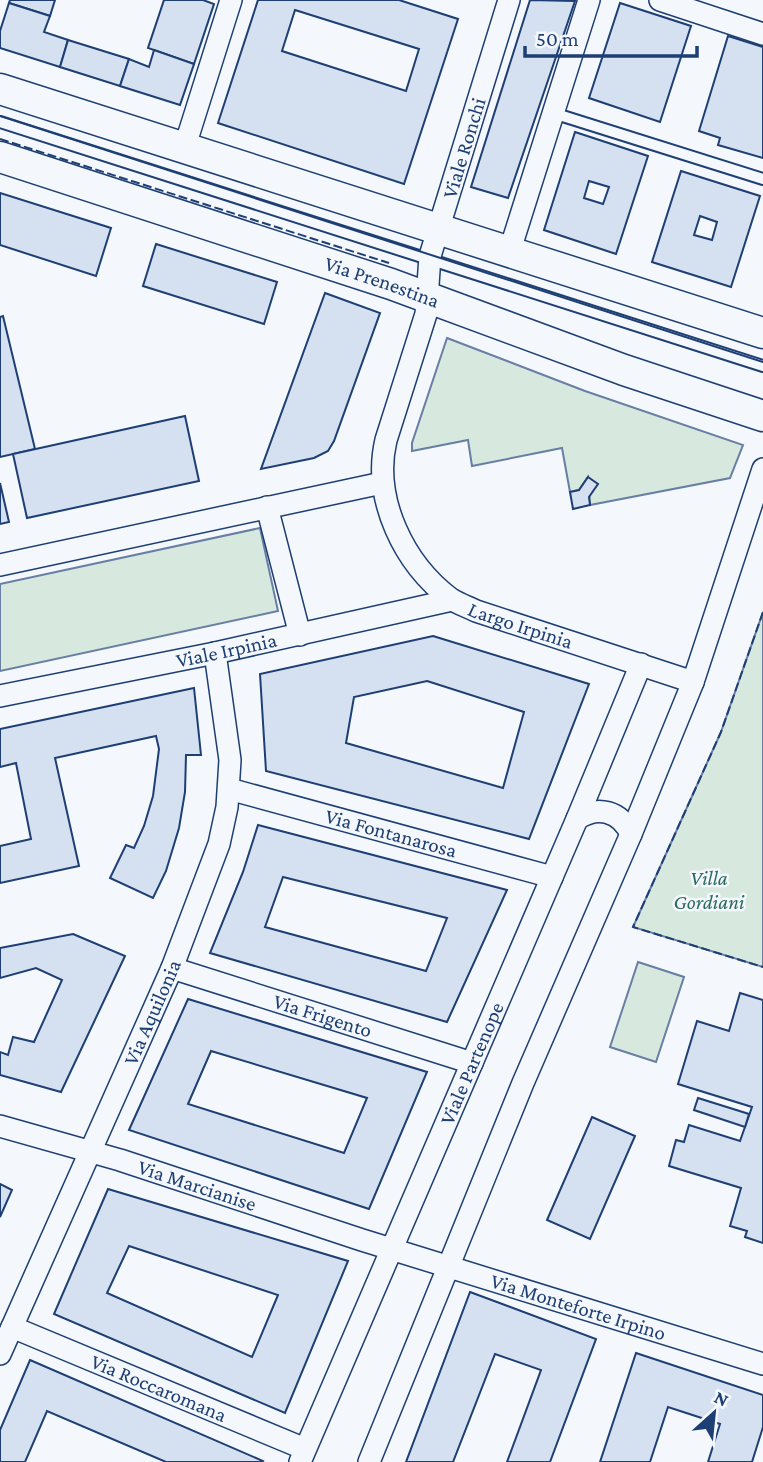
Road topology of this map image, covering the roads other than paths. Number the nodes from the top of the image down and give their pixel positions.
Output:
1 (231, 0) edge
2 (589, 0) edge
3 (660, 0) edge
4 (501, 2) edge
5 (763, 33) edge
6 (0, 89) edge
7 (553, 113) junction
8 (0, 122) edge
9 (184, 149) junction
10 (0, 157) edge
11 (763, 179) edge
12 (438, 230) junction
13 (509, 253) junction
14 (430, 259) junction
15 (428, 297) junction
16 (763, 333) edge
17 (763, 366) edge
18 (763, 415) edge
19 (763, 469) edge
20 (382, 483) junction
21 (267, 507) junction
22 (0, 565) edge
23 (453, 600) junction
24 (300, 635) junction
25 (215, 653) junction
26 (641, 664) junction
27 (693, 682) junction
28 (0, 696) edge
29 (229, 789) junction
30 (577, 819) junction
31 (631, 834) junction
32 (552, 877) junction
33 (172, 968) junction
34 (472, 1063) junction
35 (0, 1126) edge
36 (89, 1152) junction
37 (392, 1249) junction
38 (447, 1266) junction
39 (12, 1327) junction
40 (0, 1354) edge
41 (763, 1364) edge
42 (303, 1456) edge
43 (369, 1462) edge

1 - 9 street
2 - 7 street
3 - 5 street
4 - 12 street, Viale Ronchi
6 - 9 main road
7 - 11 lane
7 - 13 street
8 - 14 lane
9 - 12 main road
10 - 15 main road, Via Prenestina
12 - 13 main road
12 - 14 street, Viale Ronchi
13 - 16 main road
14 - 15 street, Viale Ronchi
14 - 17 lane
15 - 18 main road, Via Prenestina
15 - 20 street, Largo Irpinia
19 - 27 street
20 - 21 street
20 - 23 street, Largo Irpinia
21 - 22 street
21 - 24 street
23 - 24 street, Viale Irpinia
23 - 26 street, Largo Irpinia
24 - 25 street, Viale Irpinia
25 - 28 street, Viale Irpinia
25 - 29 street, Via Aquilonia
26 - 27 street, Largo Irpinia
26 - 30 street, Viale Partenope
27 - 31 street
29 - 32 street, Via Fontanarosa
29 - 33 street, Via Aquilonia
30 - 31 street
30 - 32 street, Viale Partenope
31 - 38 street
32 - 34 street, Viale Partenope
33 - 34 street, Via Frigento
33 - 36 street, Via Aquilonia
34 - 37 street, Viale Partenope
35 - 36 street, Via Marcianise
36 - 37 street, Via Marcianise
36 - 39 street, Via Aquilonia
37 - 38 street, Via Monteforte Irpino
37 - 42 street, Viale Partenope
38 - 41 street, Via Monteforte Irpino
38 - 43 street
39 - 40 street, Via Aquilonia
39 - 42 street, Via Roccaromana

